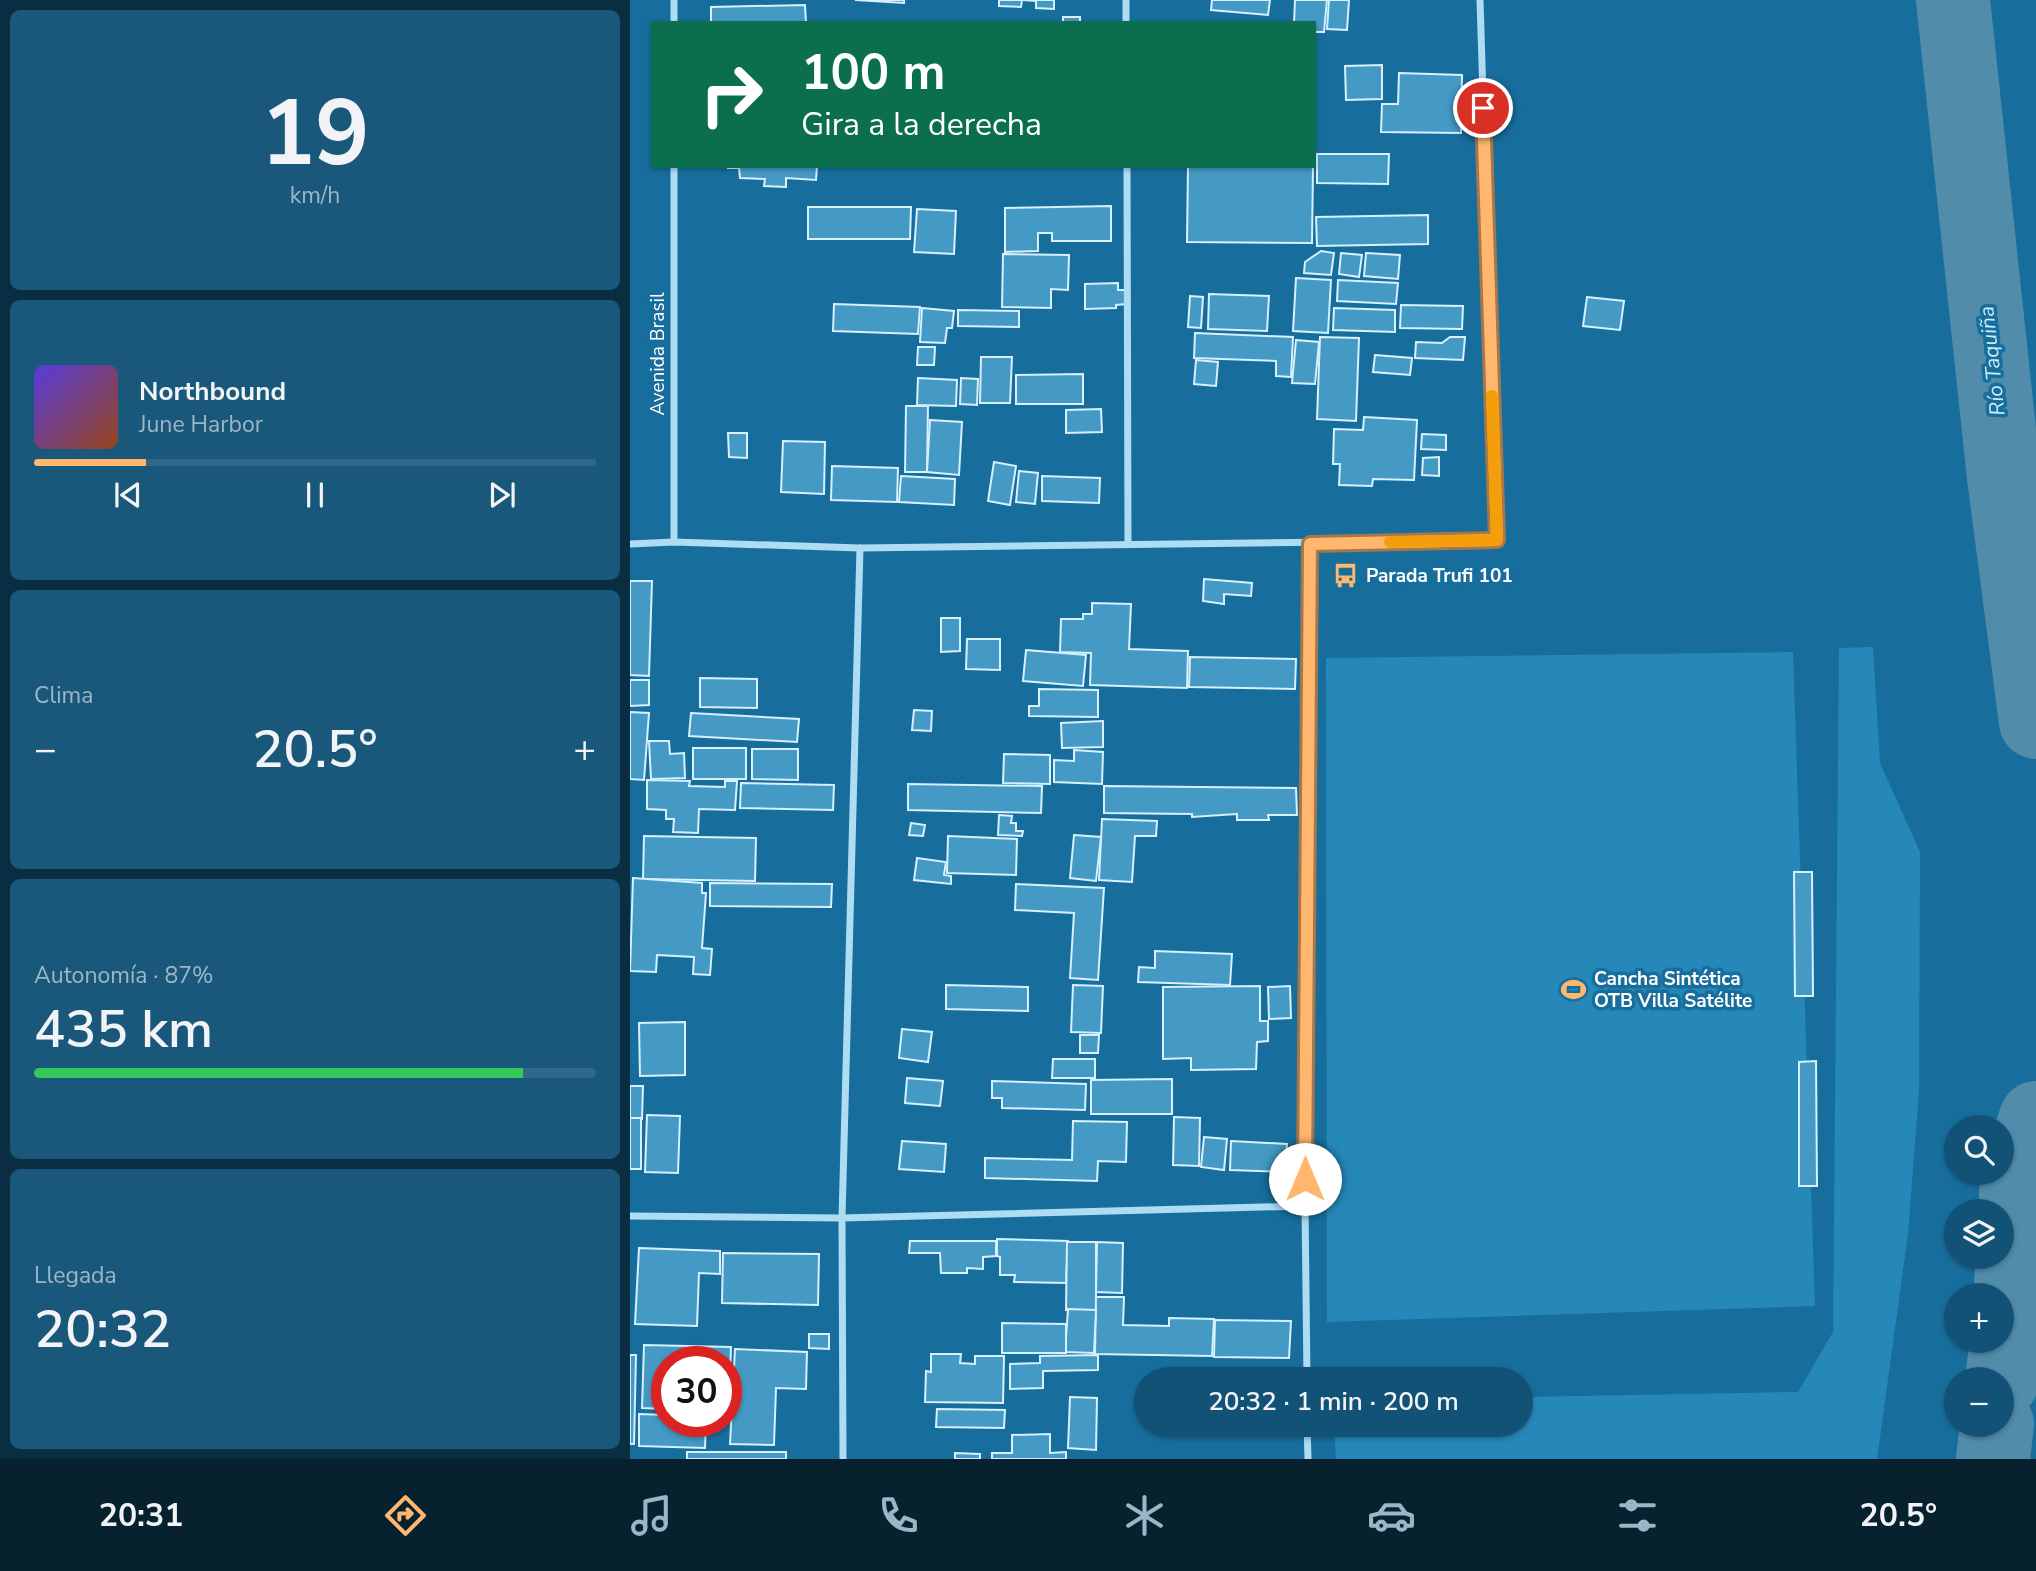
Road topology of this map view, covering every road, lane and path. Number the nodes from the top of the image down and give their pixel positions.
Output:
1 (674, 0) edge
2 (1126, 0) edge
3 (1480, 0) edge
4 (674, 21) edge
5 (1126, 21) edge
6 (674, 168) edge
7 (1127, 168) edge
8 (674, 542) junction
9 (630, 544) edge
10 (1128, 544) junction
11 (1310, 544) junction
12 (860, 548) junction
13 (1305, 1206) junction
14 (630, 1216) edge
15 (842, 1218) junction
16 (1307, 1367) edge
17 (1307, 1437) edge
18 (842, 1459) edge
19 (1308, 1459) edge

1 - 4 street
2 - 5 street
3 - 11 street
6 - 8 street, Avenida Brasil
7 - 10 street
8 - 9 street
8 - 12 street
10 - 11 street
10 - 12 street
11 - 13 street
12 - 15 street
13 - 15 street
13 - 16 street
14 - 15 street
15 - 18 street
17 - 19 street

